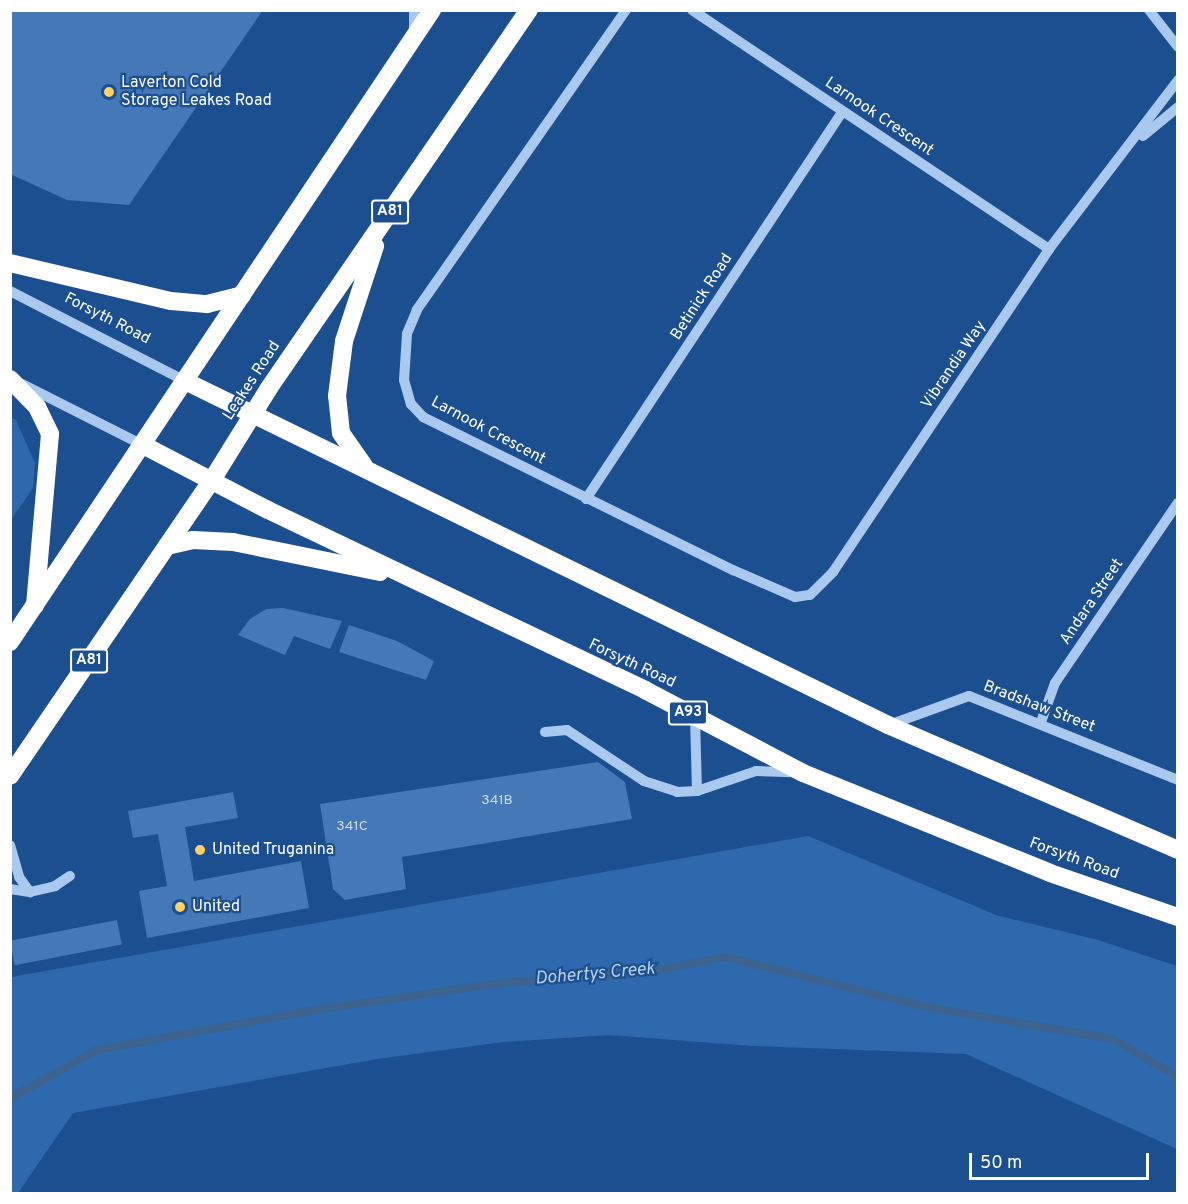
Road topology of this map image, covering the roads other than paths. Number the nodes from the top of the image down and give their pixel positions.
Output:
1 (414, 10) edge
2 (432, 10) edge
3 (529, 10) edge
4 (626, 10) edge
5 (692, 10) edge
6 (1149, 10) edge
7 (414, 39) junction
8 (1178, 47) edge
9 (1178, 80) edge
10 (1178, 108) edge
11 (843, 111) junction
12 (1124, 151) junction
13 (384, 222) junction
14 (1049, 249) junction
15 (10, 263) edge
16 (10, 291) edge
17 (242, 295) junction
18 (10, 379) edge
19 (185, 381) junction
20 (252, 414) junction
21 (143, 444) junction
22 (374, 475) junction
23 (212, 480) junction
24 (586, 499) junction
25 (1178, 503) edge
26 (167, 546) junction
27 (408, 578) junction
28 (810, 595) joint
29 (35, 606) junction
30 (10, 642) edge
31 (694, 716) junction
32 (1041, 722) junction
33 (888, 725) junction
34 (545, 732) dead end
35 (803, 773) junction
36 (10, 776) edge
37 (1178, 780) edge
38 (697, 790) junction
39 (10, 845) edge
40 (1178, 850) edge
41 (69, 876) dead end
42 (10, 889) edge
43 (30, 892) junction
44 (1178, 917) edge

1 - 7 street
2 - 7 highway
3 - 13 highway, Leakes Road / A81
4 - 24 street, Larnook Crescent
5 - 11 street, Larnook Crescent
6 - 8 street
7 - 17 highway
9 - 12 street, Vibrandia Way
10 - 12 street, Vibrandia Way
11 - 14 street, Larnook Crescent
11 - 24 street, Betinick Road
12 - 14 street, Vibrandia Way
13 - 20 highway, Leakes Road / A81
13 - 22 highway
14 - 28 street, Vibrandia Way
15 - 17 highway
16 - 19 street, Forsyth Road
17 - 19 highway
18 - 21 street
18 - 29 highway
19 - 20 highway
19 - 21 highway
20 - 22 highway
20 - 23 highway, Leakes Road / A81
21 - 23 highway, A93
21 - 29 highway
22 - 33 highway
23 - 26 highway, Leakes Road / A81
23 - 27 highway, Forsyth Road / A93
24 - 28 street, Larnook Crescent
25 - 32 street, Andara Street
26 - 27 highway
26 - 36 highway, Leakes Road / A81
27 - 31 highway, Forsyth Road / A93
29 - 30 highway
31 - 35 highway, Forsyth Road / A93
31 - 38 street
32 - 33 street, Bradshaw Street
32 - 37 street, Bradshaw Street
33 - 40 highway
34 - 38 street
35 - 38 street
35 - 44 highway, Forsyth Road / A93
39 - 43 street
41 - 43 street
42 - 43 street

